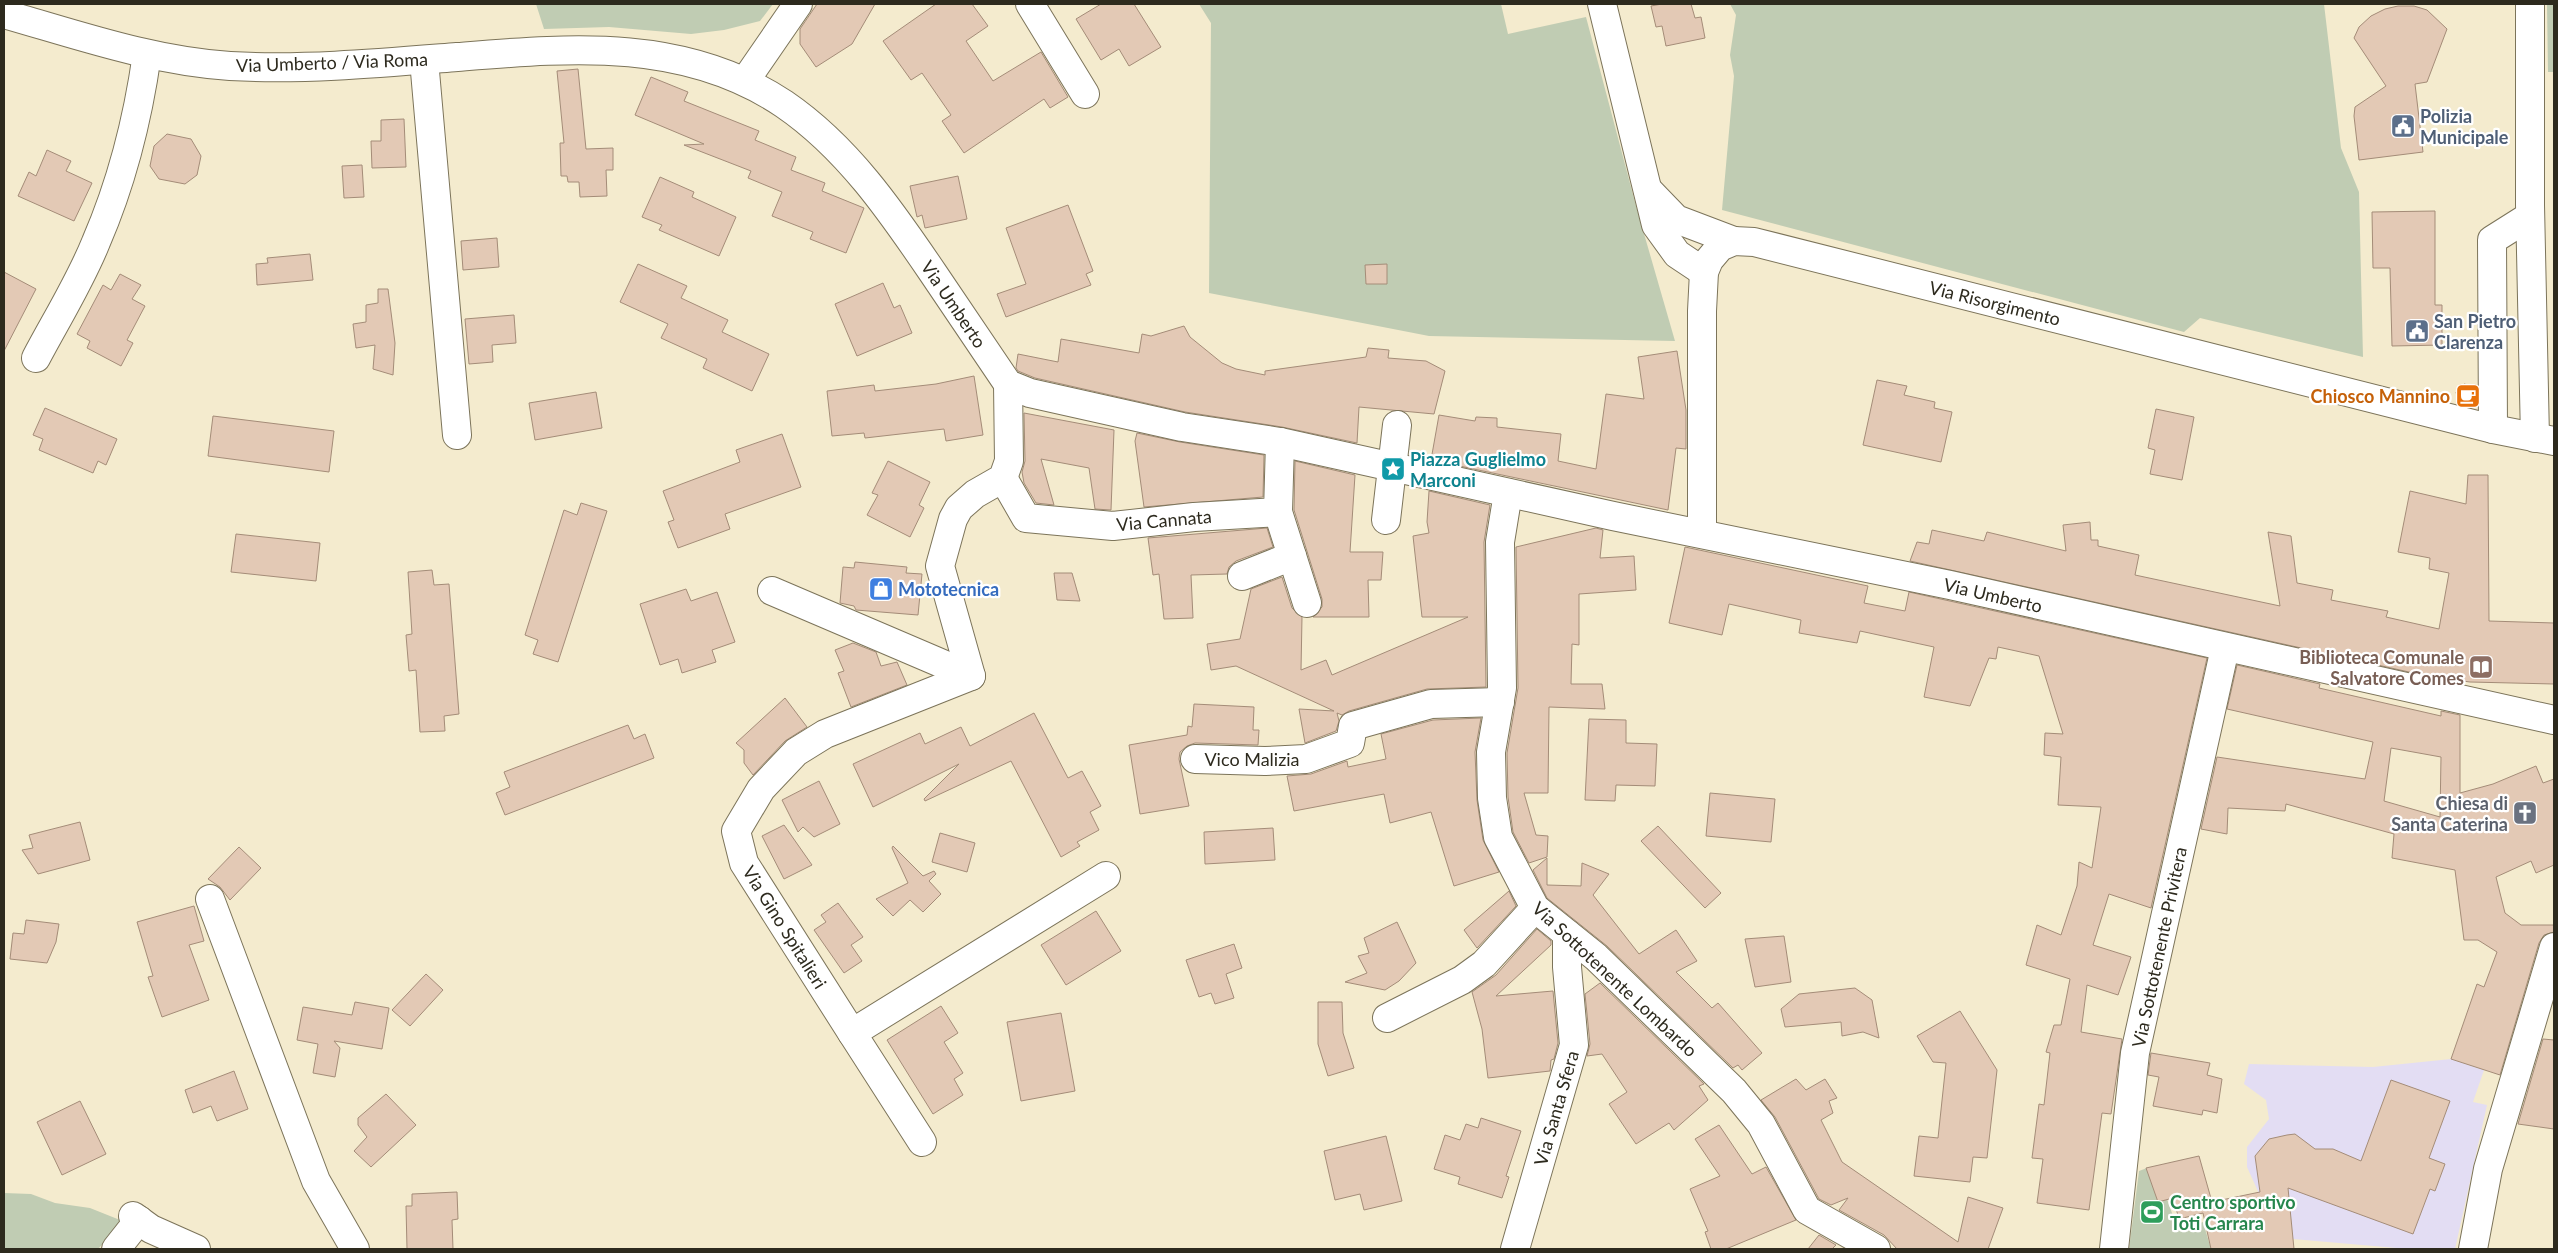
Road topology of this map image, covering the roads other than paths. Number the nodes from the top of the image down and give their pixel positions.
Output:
1 (798, 4) edge
2 (1030, 4) edge
3 (1602, 4) edge
4 (2530, 4) edge
5 (4, 14) edge
6 (606, 50) joint
7 (147, 54) junction
8 (424, 60) junction
9 (745, 81) junction
10 (1085, 94) dead end
11 (1646, 187) junction
12 (2530, 210) junction
13 (1734, 241) junction
14 (1704, 272) junction
15 (36, 358) dead end
16 (1008, 384) junction
17 (1397, 425) dead end
18 (2493, 429) junction
19 (457, 436) dead end
20 (2545, 440) edge
21 (1280, 442) junction
22 (1392, 468) junction
23 (1003, 478) junction
24 (1508, 493) junction
25 (1278, 512) junction
26 (1386, 520) dead end
27 (1702, 533) junction
28 (1292, 556) junction
29 (1242, 576) dead end
30 (772, 591) dead end
31 (1307, 603) dead end
32 (2225, 648) junction
33 (971, 676) junction
34 (1500, 702) junction
35 (2554, 720) edge
36 (1195, 759) dead end
37 (1106, 876) dead end
38 (210, 899) dead end
39 (1535, 908) junction
40 (1567, 934) junction
41 (2554, 947) edge
42 (1387, 1018) dead end
43 (852, 1033) junction
44 (922, 1142) dead end
45 (116, 1249) edge
46 (196, 1249) edge
47 (355, 1249) edge
48 (1515, 1249) edge
49 (1876, 1249) edge
50 (2114, 1249) edge
51 (2473, 1249) edge

1 - 9 street
2 - 10 street
3 - 11 street
4 - 12 street
5 - 7 street, Via Umberto / Via Roma
6 - 8 street, Via Umberto / Via Roma
6 - 9 street, Via Umberto
7 - 8 street, Via Umberto / Via Roma
7 - 15 street
8 - 19 street
9 - 16 street, Via Umberto
11 - 13 street, Via Risorgimento
11 - 14 street
12 - 18 street
12 - 20 street
13 - 14 street
13 - 18 street, Via Risorgimento
14 - 27 street
16 - 21 street
16 - 23 street
17 - 22 street
18 - 20 street, Via Risorgimento
21 - 22 street, Via Umberto
21 - 25 street
22 - 24 street, Via Umberto
22 - 26 street
23 - 25 street, Via Cannata
23 - 33 street
24 - 27 street, Via Umberto
24 - 34 street, Via Sottotenente Lombardo
25 - 28 street
27 - 32 street, Via Umberto
28 - 29 street
28 - 31 street
30 - 33 street
32 - 35 street, Via Umberto
32 - 50 street, Via Sottotenente Privitera
33 - 43 street, Via Gino Spitalieri
34 - 36 street, Vico Malizia
34 - 39 street, Via Sottotenente Lombardo
37 - 43 street
38 - 47 street
39 - 40 street, Via Sottotenente Lombardo
39 - 42 street
40 - 48 street, Via Santa Sfera
40 - 49 street, Via Sottotenente Lombardo
41 - 51 street
43 - 44 street, Via Gino Spitalieri
45 - 46 street

